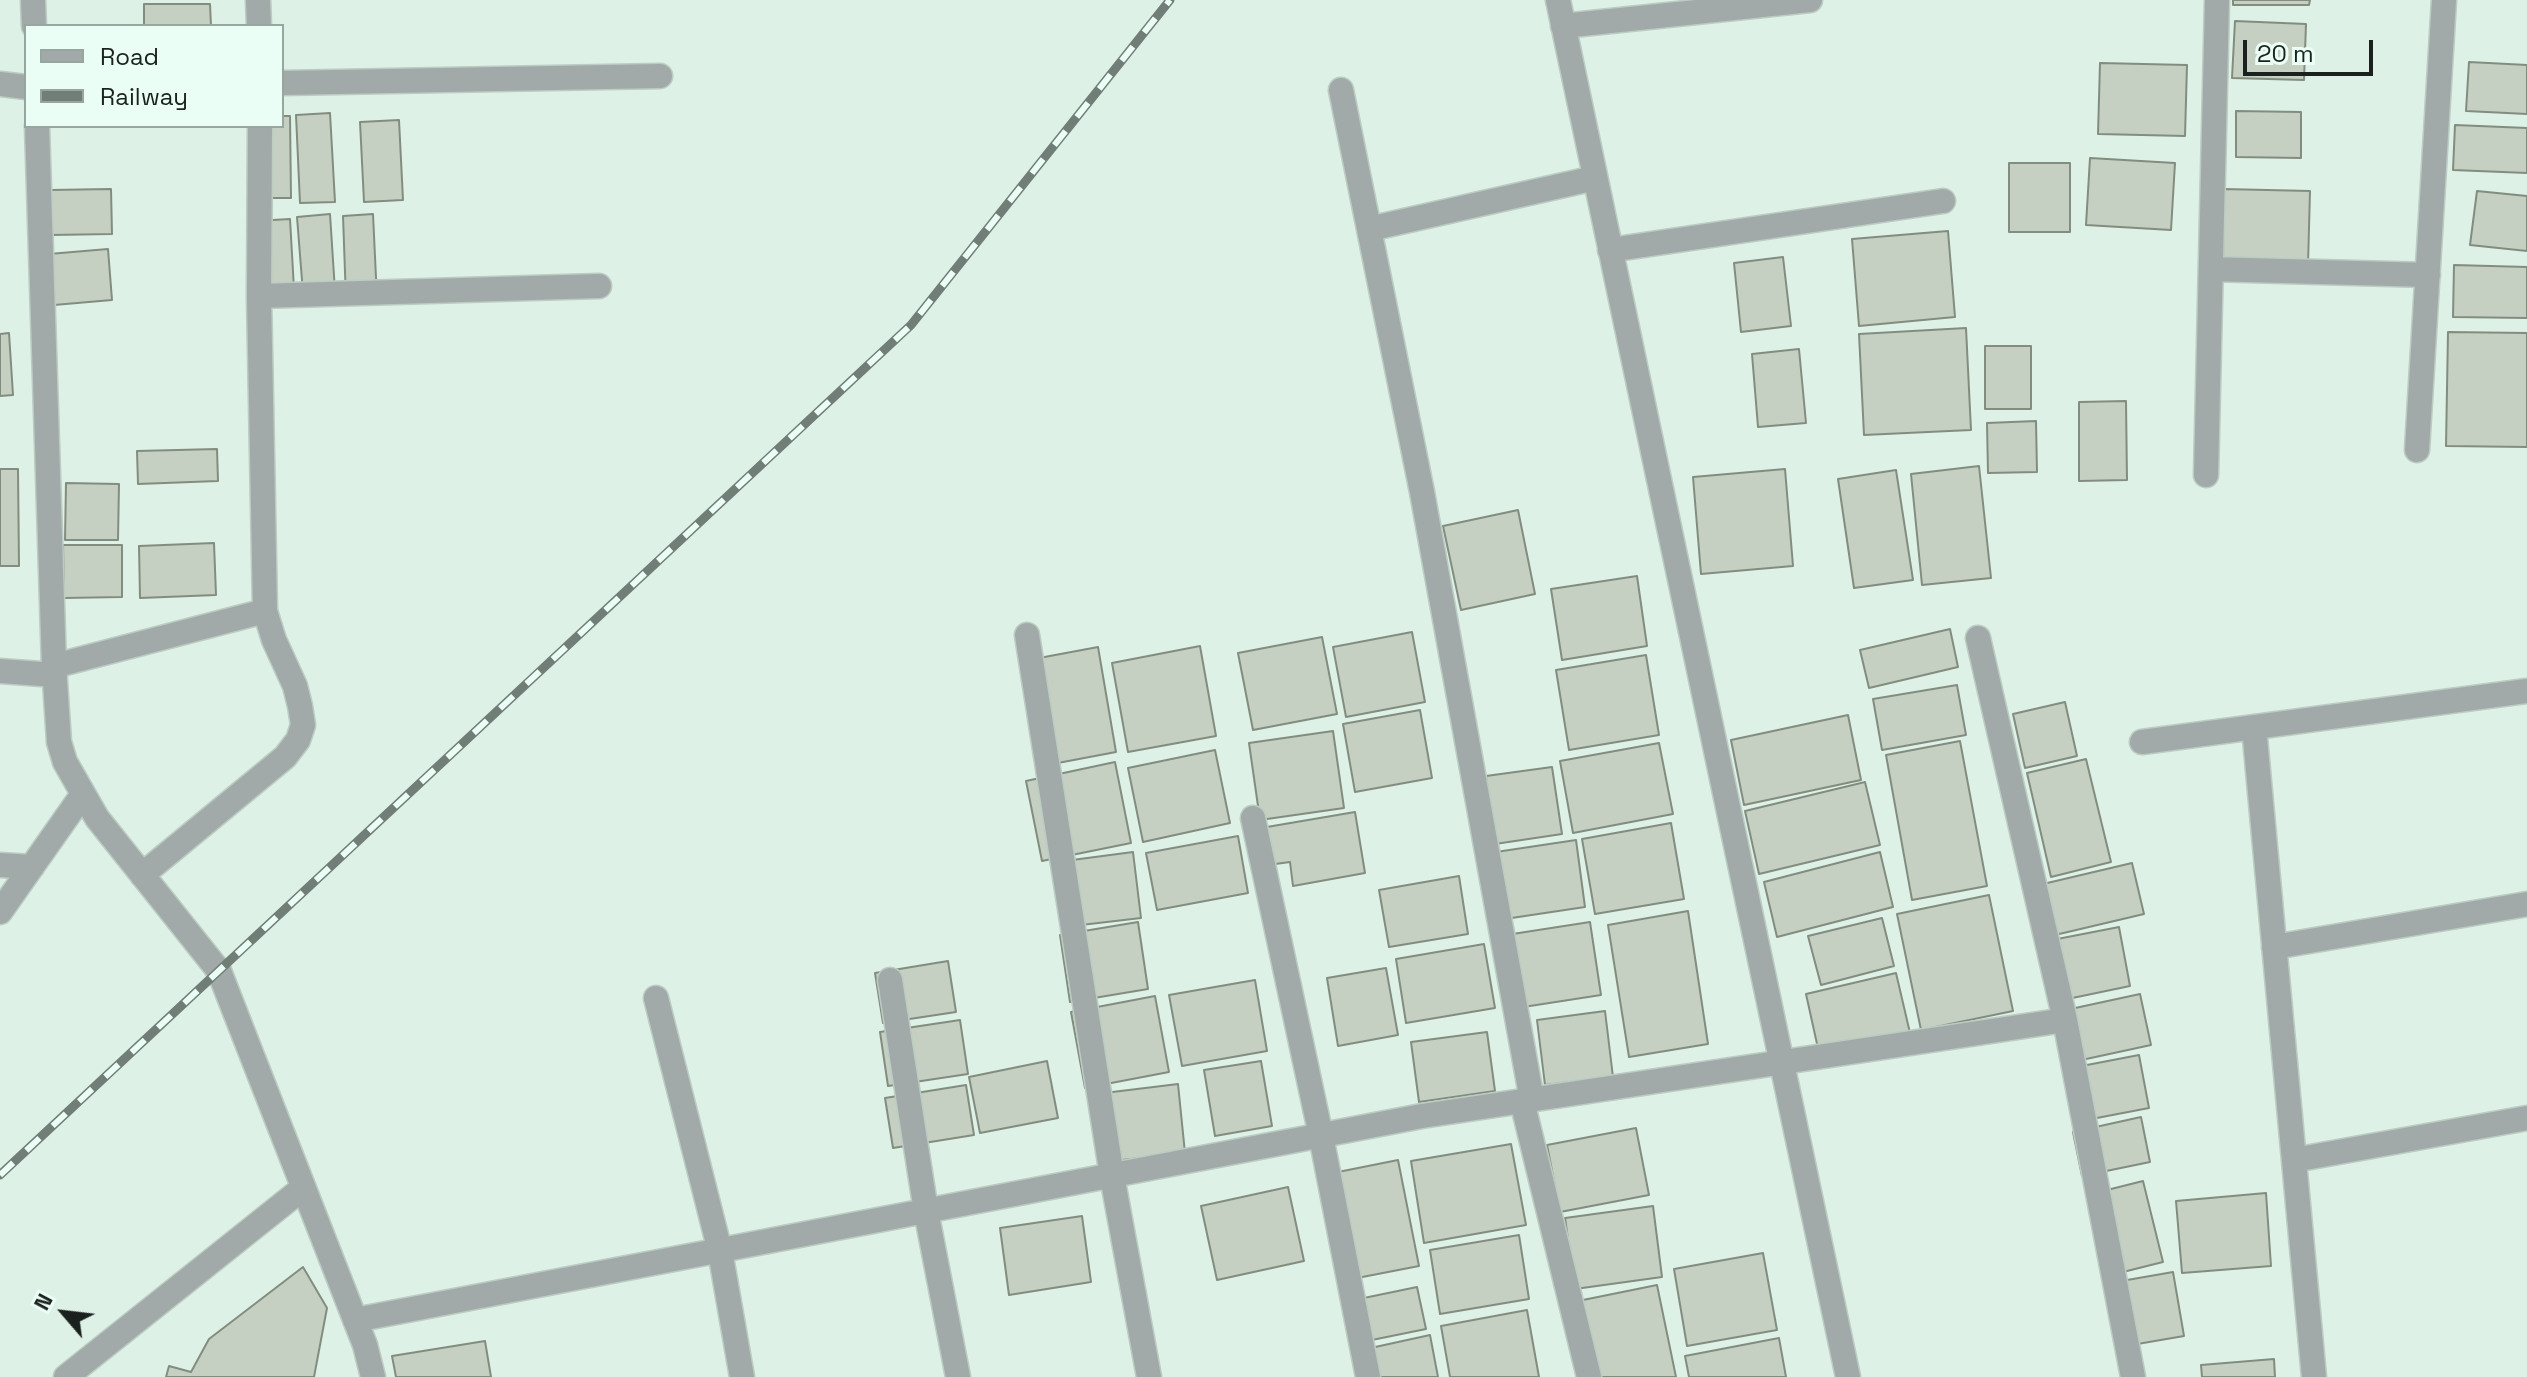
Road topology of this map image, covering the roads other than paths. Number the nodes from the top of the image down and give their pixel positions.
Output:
1 (33, 0) edge
2 (258, 0) edge
3 (1558, 0) edge
4 (1799, 0) edge
5 (1810, 0) edge
6 (2217, 0) edge
7 (2444, 0) edge
8 (34, 24) edge
9 (259, 24) edge
10 (1563, 26) junction
11 (660, 76) dead end
12 (284, 83) edge
13 (0, 84) edge
14 (24, 87) edge
15 (1341, 90) dead end
16 (37, 128) edge
17 (260, 128) edge
18 (1595, 178) junction
19 (1943, 201) dead end
20 (1369, 229) junction
21 (1610, 250) junction
22 (2211, 269) junction
23 (2428, 275) junction
24 (599, 286) dead end
25 (259, 296) junction
26 (2417, 450) dead end
27 (2206, 475) dead end
28 (265, 611) junction
29 (1027, 635) dead end
30 (1978, 638) dead end
31 (55, 670) junction
32 (0, 671) edge
33 (2527, 691) edge
34 (2254, 727) junction
35 (2142, 742) dead end
36 (83, 794) junction
37 (1253, 818) dead end
38 (0, 865) edge
39 (32, 867) junction
40 (142, 875) junction
41 (2527, 904) edge
42 (0, 912) edge
43 (2274, 947) junction
44 (890, 980) dead end
45 (656, 998) dead end
46 (2065, 1020) junction
47 (1780, 1062) junction
48 (1527, 1100) junction
49 (2527, 1118) edge
50 (1321, 1136) junction
51 (2294, 1160) junction
52 (1112, 1176) junction
53 (303, 1188) junction
54 (926, 1211) junction
55 (720, 1251) junction
56 (355, 1320) junction
57 (66, 1377) edge
58 (373, 1377) edge
59 (742, 1377) edge
60 (958, 1377) edge
61 (1149, 1377) edge
62 (1368, 1377) edge
63 (1589, 1377) edge
64 (1848, 1377) edge
65 (2133, 1377) edge
66 (2314, 1377) edge

1 - 8 street
2 - 9 street
3 - 10 street
4 - 5 street
4 - 10 street
6 - 22 street
7 - 23 street
10 - 18 street
11 - 12 street
13 - 14 street
15 - 20 street
16 - 31 street
17 - 25 street
18 - 20 street
18 - 21 street
19 - 21 street
20 - 48 street
21 - 47 street
22 - 23 street
22 - 27 street
23 - 26 street
24 - 25 street
25 - 28 street
28 - 31 street
28 - 40 street
29 - 52 street
30 - 46 street
31 - 32 street
31 - 36 street
33 - 34 street
34 - 35 street
34 - 43 street
36 - 39 street
36 - 40 street
37 - 50 street
38 - 39 street
39 - 42 street
40 - 53 street
41 - 43 street
43 - 51 street
44 - 54 street
45 - 55 street
46 - 47 street
46 - 65 street
47 - 48 street
47 - 64 street
48 - 50 street
48 - 63 street
49 - 51 street
50 - 52 street
50 - 62 street
51 - 66 street
52 - 54 street
52 - 61 street
53 - 56 street
53 - 57 street
54 - 55 street
54 - 60 street
55 - 56 street
55 - 59 street
56 - 58 street

